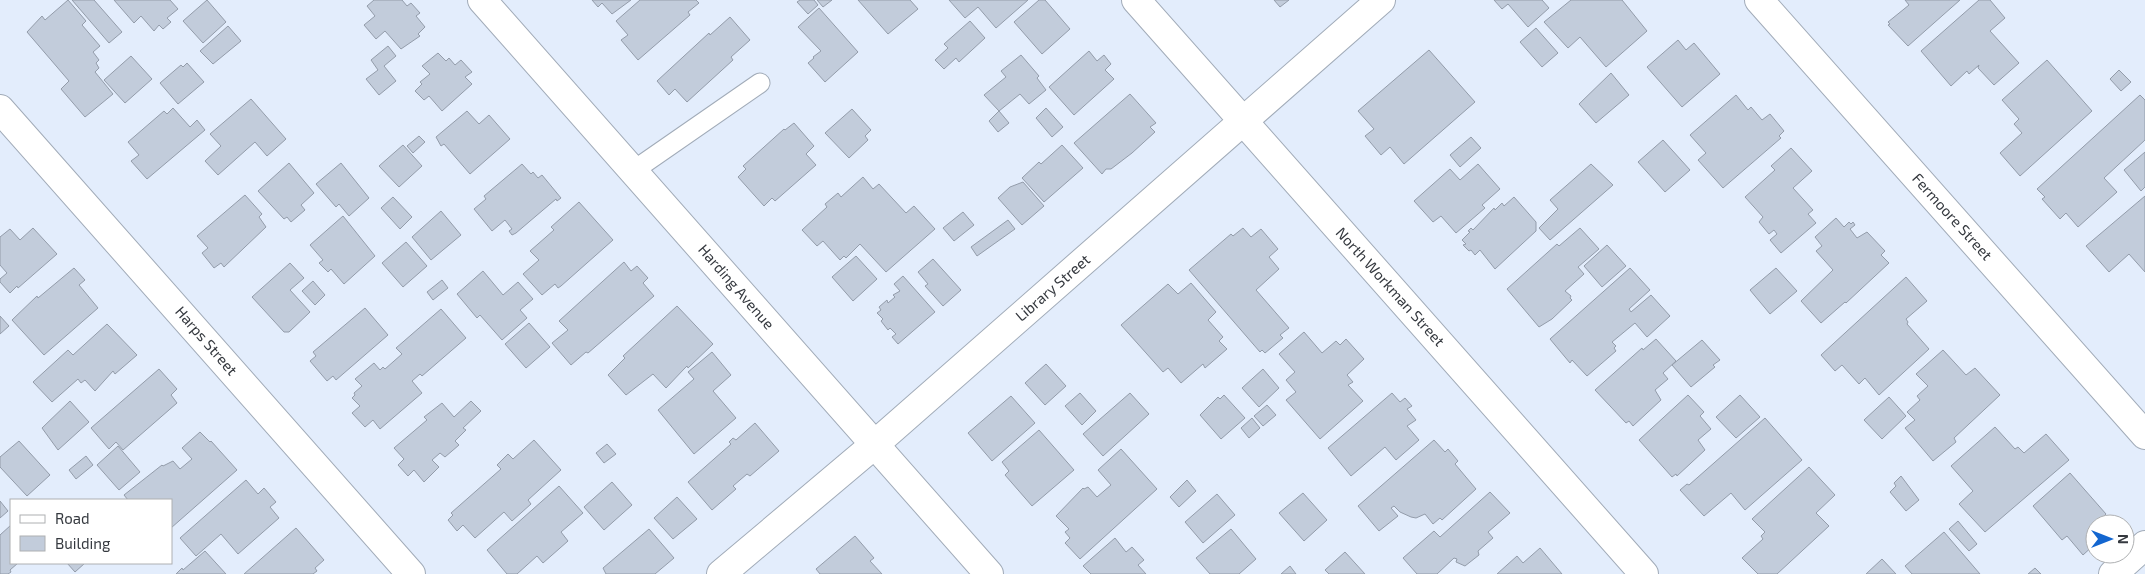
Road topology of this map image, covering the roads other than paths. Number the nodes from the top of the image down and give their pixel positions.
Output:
1 (482, 0) edge
2 (1136, 0) edge
3 (1381, 0) edge
4 (1759, 0) edge
5 (760, 83) dead end
6 (0, 109) edge
7 (1243, 120) junction
8 (633, 171) junction
9 (2145, 435) edge
10 (874, 444) junction
11 (2145, 545) edge
12 (411, 574) edge
13 (721, 574) edge
14 (989, 574) edge
15 (1644, 574) edge
16 (2113, 574) edge

1 - 8 street, Harding Avenue
2 - 7 street, North Workman Street
3 - 7 street, Library Street
4 - 9 street, Fermoore Street
5 - 8 lane
6 - 12 street, Harps Street
7 - 10 street, Library Street
7 - 15 street, North Workman Street
8 - 10 street, Harding Avenue
10 - 13 street, Library Street
10 - 14 street, Harding Avenue
11 - 16 street

